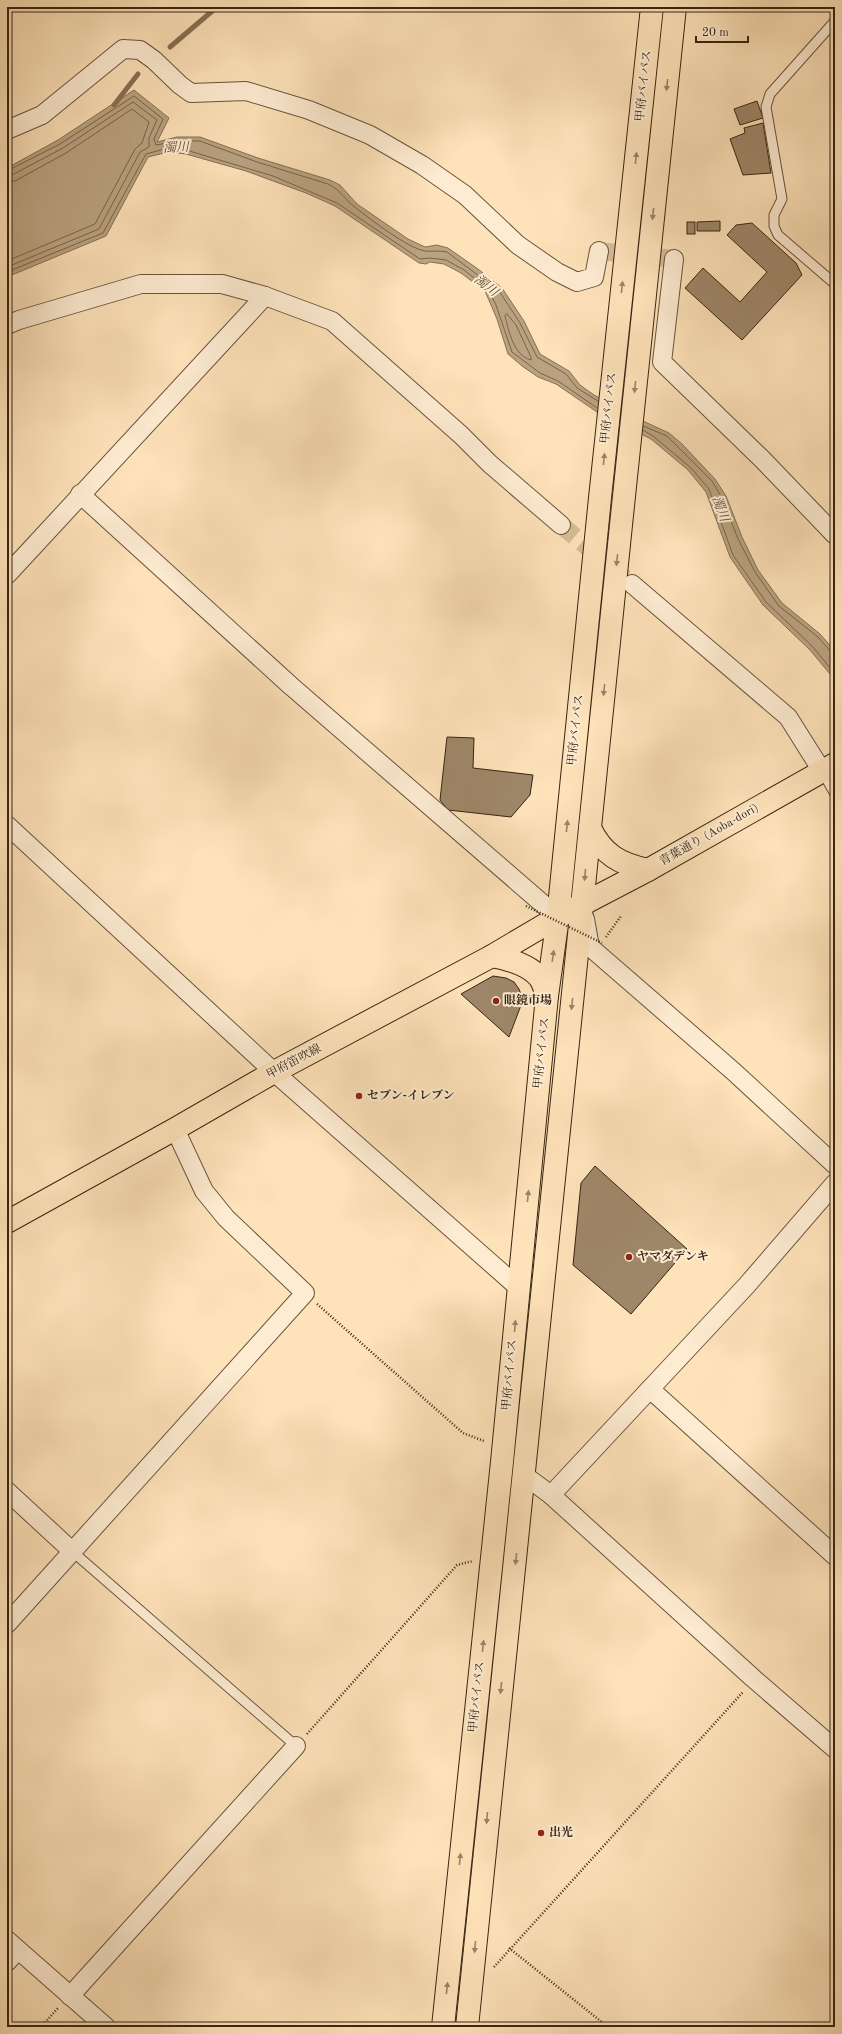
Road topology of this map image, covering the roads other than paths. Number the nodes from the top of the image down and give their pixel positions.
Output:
1 (652, 7) edge
2 (675, 7) edge
3 (835, 21) edge
4 (7, 130) edge
5 (599, 251) dead end
6 (674, 258) dead end
7 (835, 284) edge
8 (265, 296) junction
9 (7, 325) edge
10 (80, 494) junction
11 (561, 525) tunnel mouth
12 (835, 535) edge
13 (7, 575) edge
14 (632, 584) tunnel mouth
15 (829, 767) edge
16 (835, 794) edge
17 (7, 825) edge
18 (590, 828) junction
19 (648, 870) junction
20 (583, 905) junction
21 (558, 917) junction
22 (492, 956) junction
23 (547, 996) junction
24 (274, 1072) junction
25 (175, 1129) junction
26 (835, 1165) edge
27 (835, 1183) edge
28 (7, 1222) edge
29 (519, 1288) junction
30 (650, 1389) junction
31 (524, 1480) junction
32 (7, 1491) edge
33 (551, 1495) junction
34 (73, 1552) junction
35 (835, 1556) edge
36 (7, 1624) edge
37 (296, 1746) joint
38 (835, 1749) edge
39 (11, 1951) edge
40 (70, 1996) junction
41 (106, 2027) edge
42 (443, 2027) edge
43 (467, 2027) edge

21 -> 1 main road, 甲府バイパス
2 -> 18 main road, 甲府バイパス
3 - 7 lane
4 - 5 street
6 - 12 street
8 - 9 street
8 - 10 street
8 - 11 street
10 - 13 street
10 - 21 street
14 - 15 street
15 - 16 lane
15 - 19 main road, 青葉通り (Aoba-dori)
17 - 24 street
18 - 19 main road
18 -> 20 main road, 甲府バイパス
19 - 20 main road, 青葉通り (Aoba-dori)
20 - 21 main road, 甲府笛吹線
20 - 26 street
20 -> 31 main road, 甲府バイパス
21 - 22 main road, 甲府笛吹線
23 -> 21 main road, 甲府バイパス
22 - 23 main road
22 - 24 main road, 甲府笛吹線
29 -> 23 main road, 甲府バイパス
24 - 25 main road, 甲府笛吹線
24 - 29 street
25 - 28 main road, 甲府笛吹線
25 - 34 street
27 - 30 street
42 -> 29 main road, 甲府バイパス
30 - 33 street
30 - 35 street
31 - 33 street
31 -> 43 main road, 甲府バイパス
32 - 34 street
33 - 38 street
34 - 36 street
34 - 37 lane
37 - 40 street
39 - 40 street
40 - 41 street

